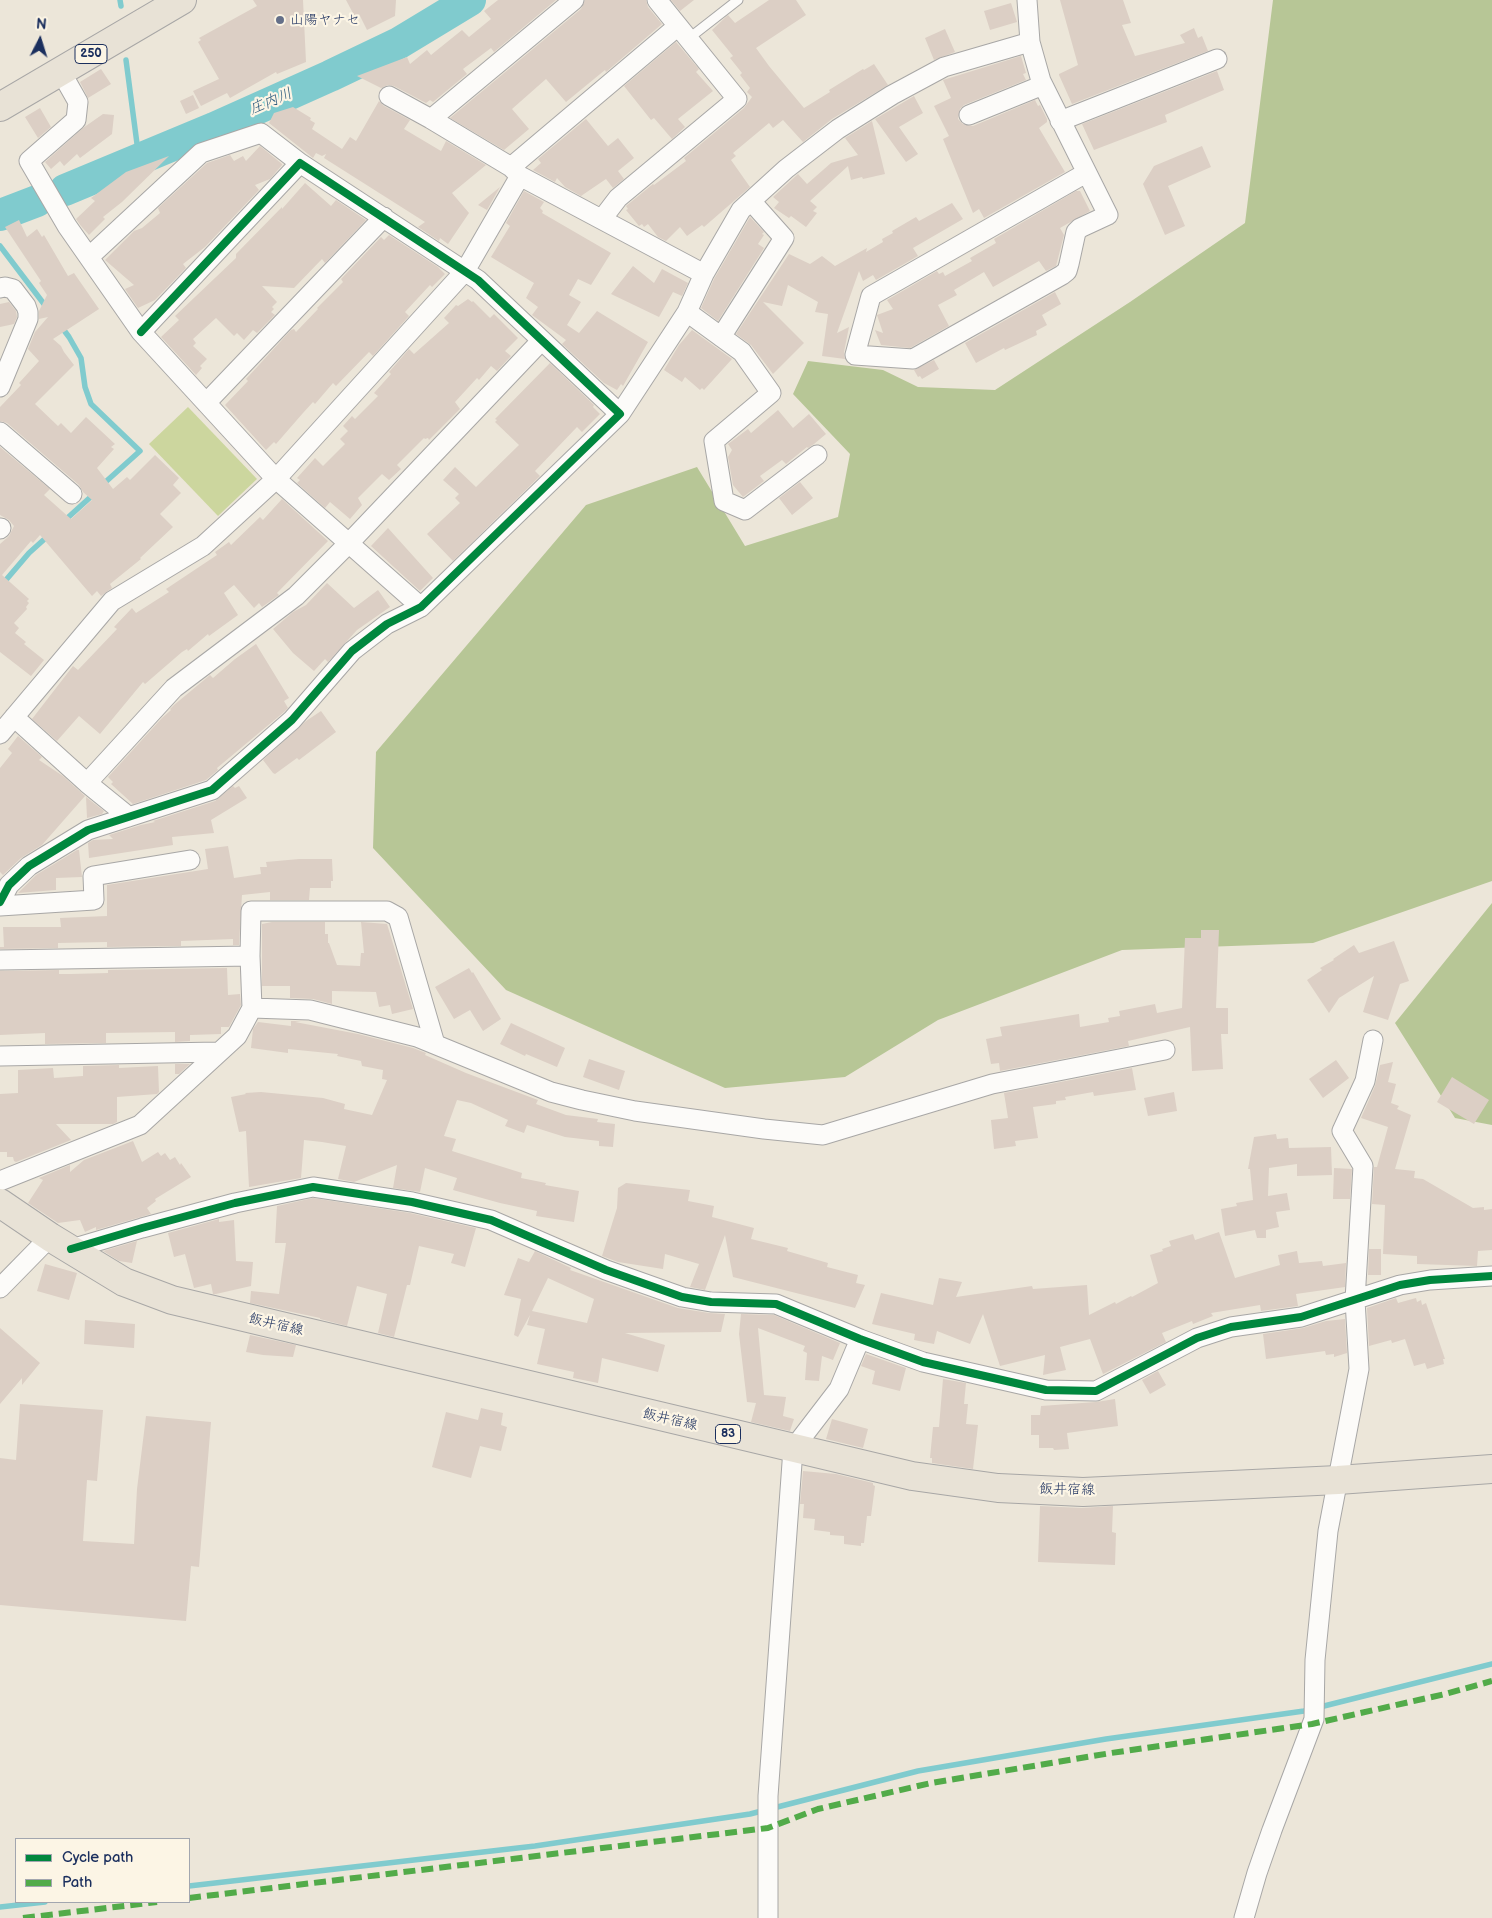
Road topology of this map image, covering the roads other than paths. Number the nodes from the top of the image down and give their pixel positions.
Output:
1 (182, 0) edge
2 (574, 0) edge
3 (657, 0) edge
4 (738, 0) edge
5 (1026, 0) edge
6 (683, 33) junction
7 (1030, 42) junction
8 (1217, 59) dead end
9 (61, 72) junction
10 (1043, 85) junction
11 (389, 96) dead end
12 (0, 108) edge
13 (969, 115) dead end
14 (431, 119) junction
15 (1060, 122) junction
16 (300, 163) junction
17 (515, 171) junction
18 (1086, 173) junction
19 (752, 201) junction
20 (384, 218) junction
21 (602, 219) junction
22 (89, 257) junction
23 (465, 271) junction
24 (704, 274) junction
25 (0, 288) edge
26 (687, 312) junction
27 (141, 332) junction
28 (722, 337) junction
29 (541, 342) junction
30 (0, 387) edge
31 (206, 402) junction
32 (620, 414) junction
33 (0, 432) edge
34 (817, 455) dead end
35 (276, 479) junction
36 (72, 494) dead end
37 (350, 542) junction
38 (421, 607) junction
39 (14, 717) junction
40 (0, 734) edge
41 (87, 783) junction
42 (129, 817) junction
43 (190, 860) dead end
44 (0, 902) edge
45 (0, 906) edge
46 (250, 956) junction
47 (0, 960) edge
48 (252, 1008) junction
49 (1373, 1040) dead end
50 (435, 1044) junction
51 (1166, 1050) dead end
52 (218, 1052) junction
53 (0, 1056) edge
54 (0, 1181) edge
55 (0, 1203) edge
56 (61, 1243) junction
57 (1492, 1276) edge
58 (0, 1288) edge
59 (1355, 1300) junction
60 (860, 1339) junction
61 (793, 1449) junction
62 (1492, 1469) edge
63 (1338, 1480) junction
64 (768, 1918) edge
65 (1244, 1918) edge

1 - 9 main road, 250
2 - 14 street
3 - 6 street
4 - 6 lane
5 - 7 street
6 - 17 street
6 - 21 street
7 - 10 street
7 - 19 street
8 - 15 street
9 - 12 main road, 250
9 - 22 street
10 - 13 street
10 - 15 street
11 - 14 street
14 - 17 street
15 - 18 street
16 - 20 street
16 - 22 street
16 - 27 street
17 - 21 street
17 - 23 street
18 - 18 street
19 - 24 street
19 - 28 street
20 - 23 street
20 - 31 street
21 - 24 street
22 - 27 street
23 - 29 street
23 - 35 street
24 - 26 street
25 - 30 street
26 - 28 street
26 - 32 street
27 - 31 street
28 - 34 street
29 - 32 street
29 - 37 street
31 - 35 street
32 - 38 street
33 - 36 street
35 - 37 street
35 - 39 street
37 - 38 street
37 - 41 street
38 - 42 street
39 - 40 street
39 - 41 street
41 - 42 street
42 - 44 street
43 - 45 street
46 - 47 street
46 - 48 street
46 - 50 street
48 - 50 street
48 - 52 street
49 - 59 street
50 - 51 street
52 - 53 street
52 - 54 street
55 - 56 main road, 飯井宿線 / 83
56 - 58 street
56 - 60 street
56 - 61 main road, 飯井宿線 / 83
57 - 59 street
59 - 60 street
59 - 63 street
60 - 61 street
61 - 63 main road, 飯井宿線 / 83
61 - 64 street
62 - 63 main road, 飯井宿線 / 83
63 - 65 street

